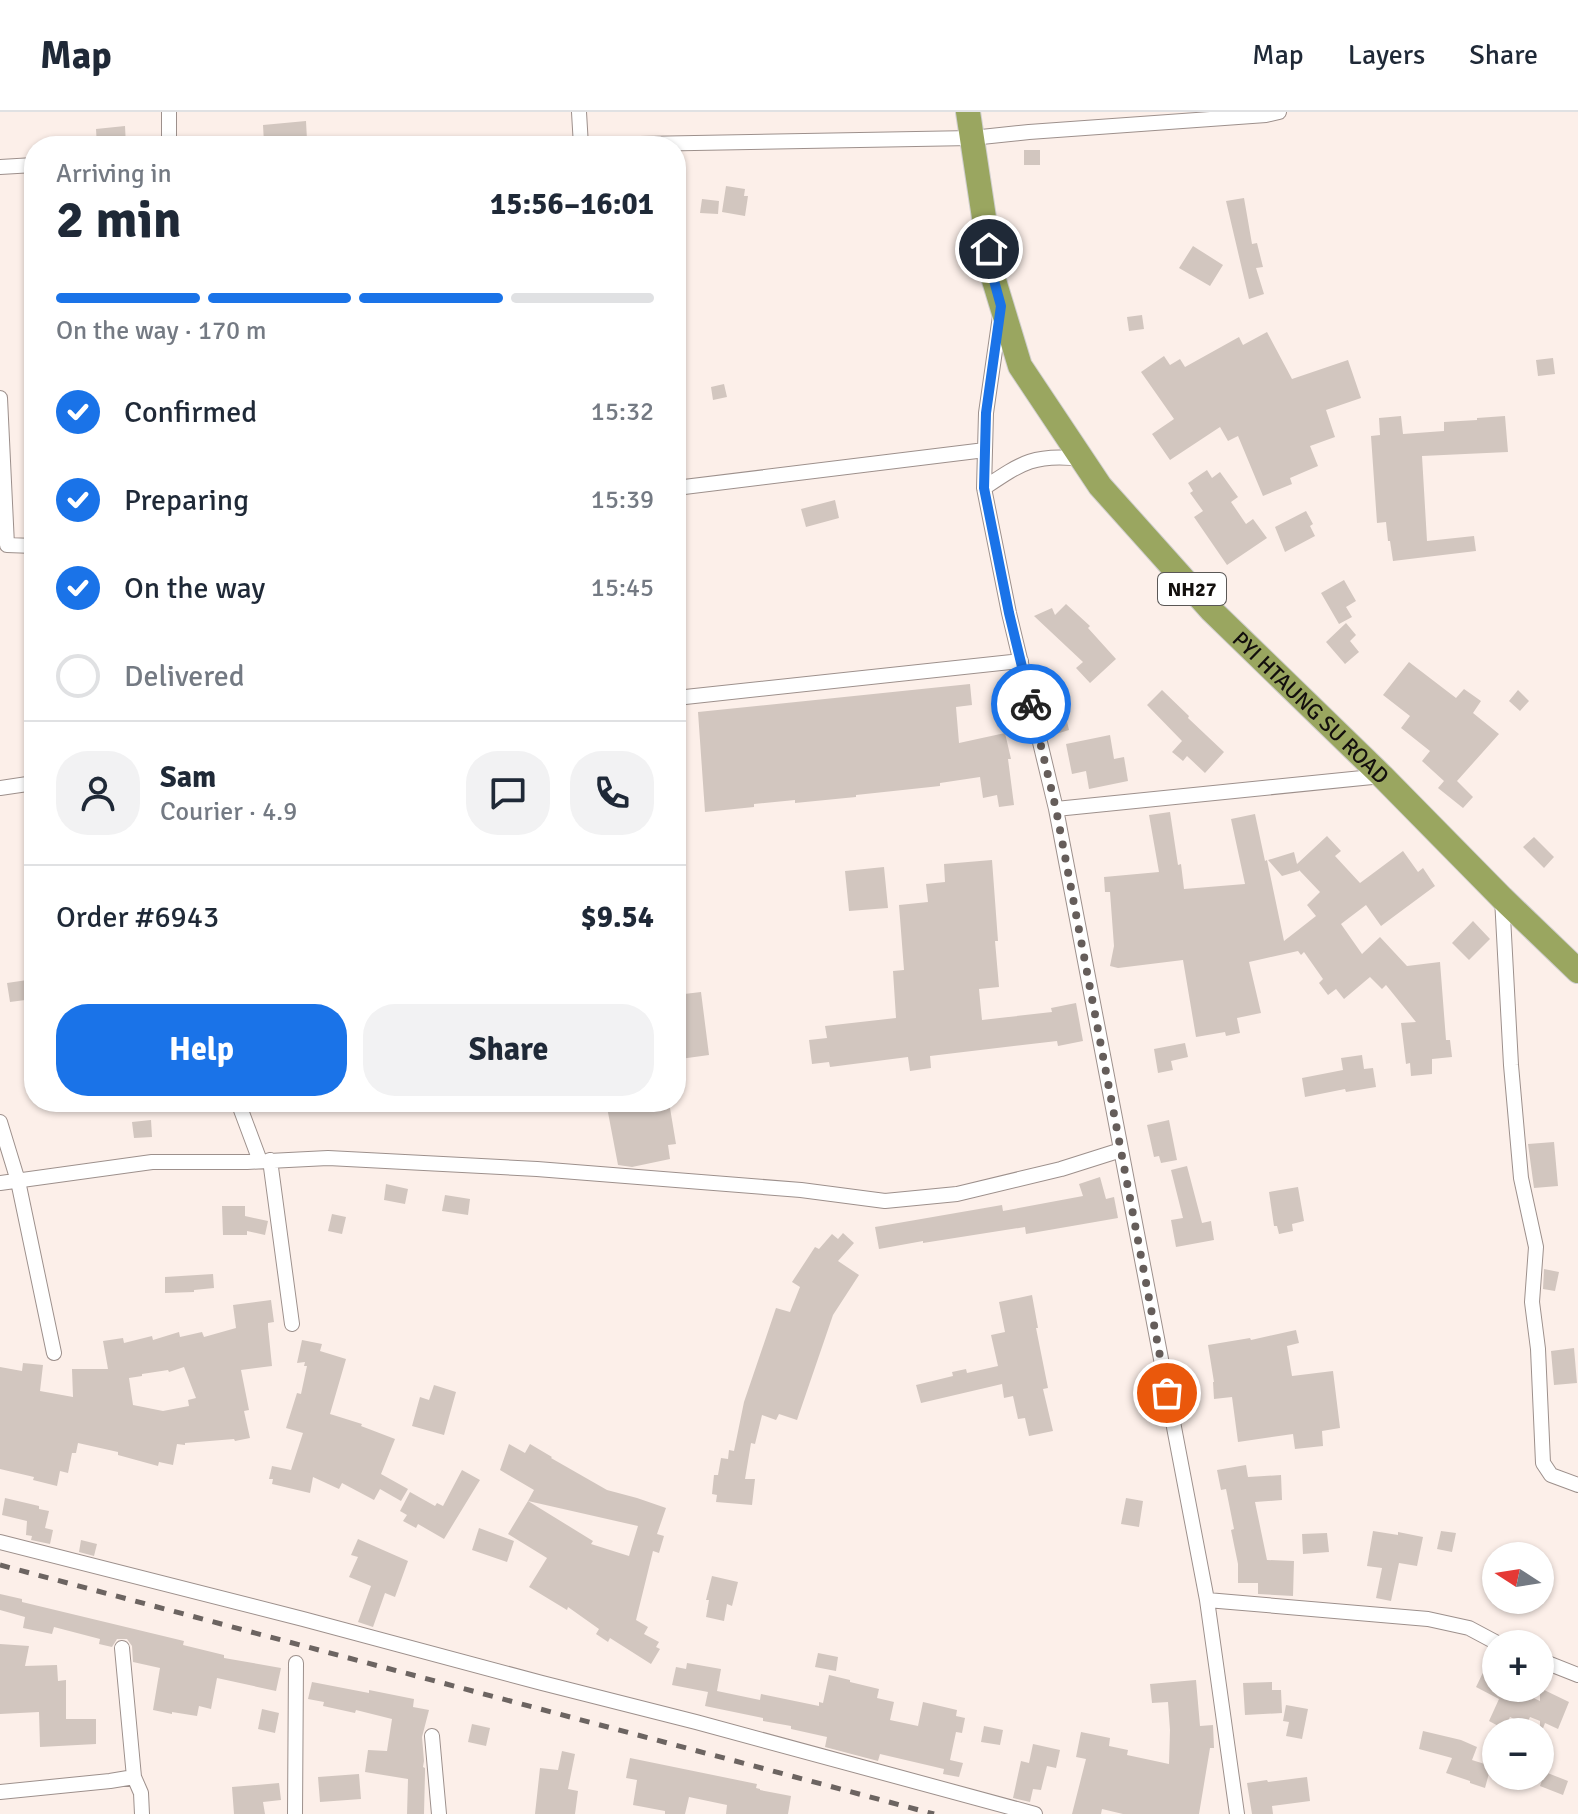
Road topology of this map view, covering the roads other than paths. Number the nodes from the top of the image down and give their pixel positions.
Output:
1 (169, 112) edge
2 (579, 112) edge
3 (968, 112) edge
4 (1279, 112) edge
5 (169, 136) edge
6 (580, 136) edge
7 (972, 138) junction
8 (686, 144) edge
9 (24, 166) edge
10 (0, 167) edge
11 (1001, 306) junction
12 (0, 398) edge
13 (985, 450) junction
14 (1082, 459) junction
15 (686, 487) edge
16 (984, 488) junction
17 (24, 546) edge
18 (1021, 661) junction
19 (686, 697) edge
20 (1382, 776) junction
21 (24, 784) edge
22 (0, 788) edge
23 (1056, 809) junction
24 (1502, 898) junction
25 (1578, 971) edge
26 (243, 1112) edge
27 (0, 1122) edge
28 (1121, 1150) junction
29 (265, 1161) junction
30 (18, 1181) junction
31 (0, 1183) edge
32 (292, 1324) dead end
33 (54, 1353) dead end
34 (1578, 1485) edge
35 (0, 1542) edge
36 (1207, 1600) junction
37 (1482, 1635) edge
38 (122, 1648) dead end
39 (296, 1663) dead end
40 (1554, 1666) edge
41 (1578, 1675) edge
42 (432, 1736) dead end
43 (134, 1777) junction
44 (0, 1792) edge
45 (142, 1814) edge
46 (295, 1814) edge
47 (439, 1814) edge
48 (1035, 1814) edge
49 (1237, 1814) edge

1 - 5 street
2 - 6 street
3 - 7 highway, PYI HTAUNG SU ROAD / NH27
4 - 7 street
7 - 8 street
7 - 11 highway, PYI HTAUNG SU ROAD / NH27
9 - 10 street
11 - 13 street
11 - 14 highway, PYI HTAUNG SU ROAD / NH27
12 - 17 street
13 - 15 street
13 - 16 street
14 - 16 street
14 - 20 highway, PYI HTAUNG SU ROAD / NH27
16 - 18 street
18 - 19 street
18 - 23 street
20 - 23 street
20 - 24 highway, PYI HTAUNG SU ROAD / NH27
21 - 22 street
23 - 28 street
24 - 25 highway, PYI HTAUNG SU ROAD / NH27
24 - 34 street
26 - 29 street
27 - 30 street
28 - 29 street
28 - 36 street
29 - 30 street
29 - 32 street
30 - 31 street
30 - 33 street
35 - 48 street
36 - 37 street
36 - 49 street
38 - 43 street
39 - 46 street
40 - 41 street
42 - 47 street
43 - 44 street
43 - 45 street

